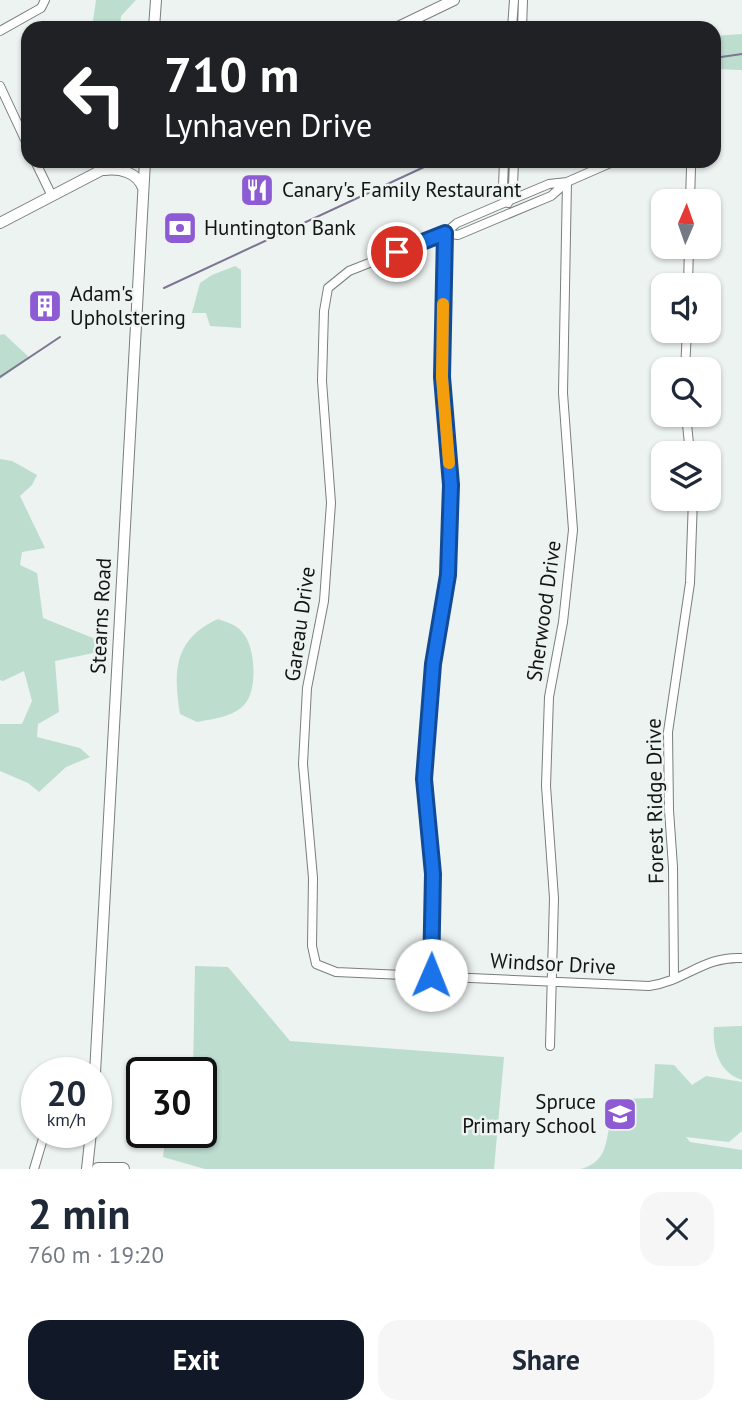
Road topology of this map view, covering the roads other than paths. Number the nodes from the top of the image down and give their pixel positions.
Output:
1 (45, 0) edge
2 (156, 0) edge
3 (454, 0) edge
4 (514, 0) edge
5 (523, 0) edge
6 (154, 21) edge
7 (410, 21) edge
8 (512, 21) edge
9 (522, 21) edge
10 (0, 31) edge
11 (0, 86) edge
12 (21, 131) edge
13 (38, 168) edge
14 (104, 168) edge
15 (145, 168) edge
16 (504, 168) edge
17 (514, 168) edge
18 (599, 168) edge
19 (691, 168) edge
20 (98, 171) junction
21 (567, 182) junction
22 (144, 189) junction
23 (690, 189) edge
24 (51, 194) junction
25 (508, 200) junction
26 (508, 214) junction
27 (0, 223) edge
28 (445, 233) junction
29 (693, 511) edge
30 (742, 958) edge
31 (316, 964) joint
32 (431, 975) junction
33 (674, 979) junction
34 (552, 982) junction
35 (550, 1046) dead end
36 (96, 1057) edge
37 (40, 1148) edge
38 (89, 1148) edge
39 (34, 1169) edge
40 (87, 1169) edge
41 (98, 1169) edge
42 (122, 1169) edge

1 - 10 street
2 - 6 main road
3 - 7 main road
4 - 8 street
5 - 9 street
11 - 12 street
13 - 24 street
14 - 20 main road
15 - 22 main road, Stearns Road
16 - 25 street
17 - 25 street
18 - 21 street
19 - 23 street
20 - 22 main road
20 - 24 main road
21 - 25 street
21 - 26 street
21 - 34 street, Sherwood Drive
22 - 36 main road, Stearns Road
24 - 27 main road
25 - 26 street
25 - 28 street
26 - 28 street
28 - 31 street, Gareau Drive
28 - 32 street
29 - 33 street, Forest Ridge Drive
30 - 33 street, Windsor Drive
31 - 32 street, Windsor Drive
32 - 34 street, Windsor Drive
33 - 34 street, Windsor Drive
34 - 35 street, Sherwood Drive
37 - 39 street
38 - 40 main road
41 - 42 highway

